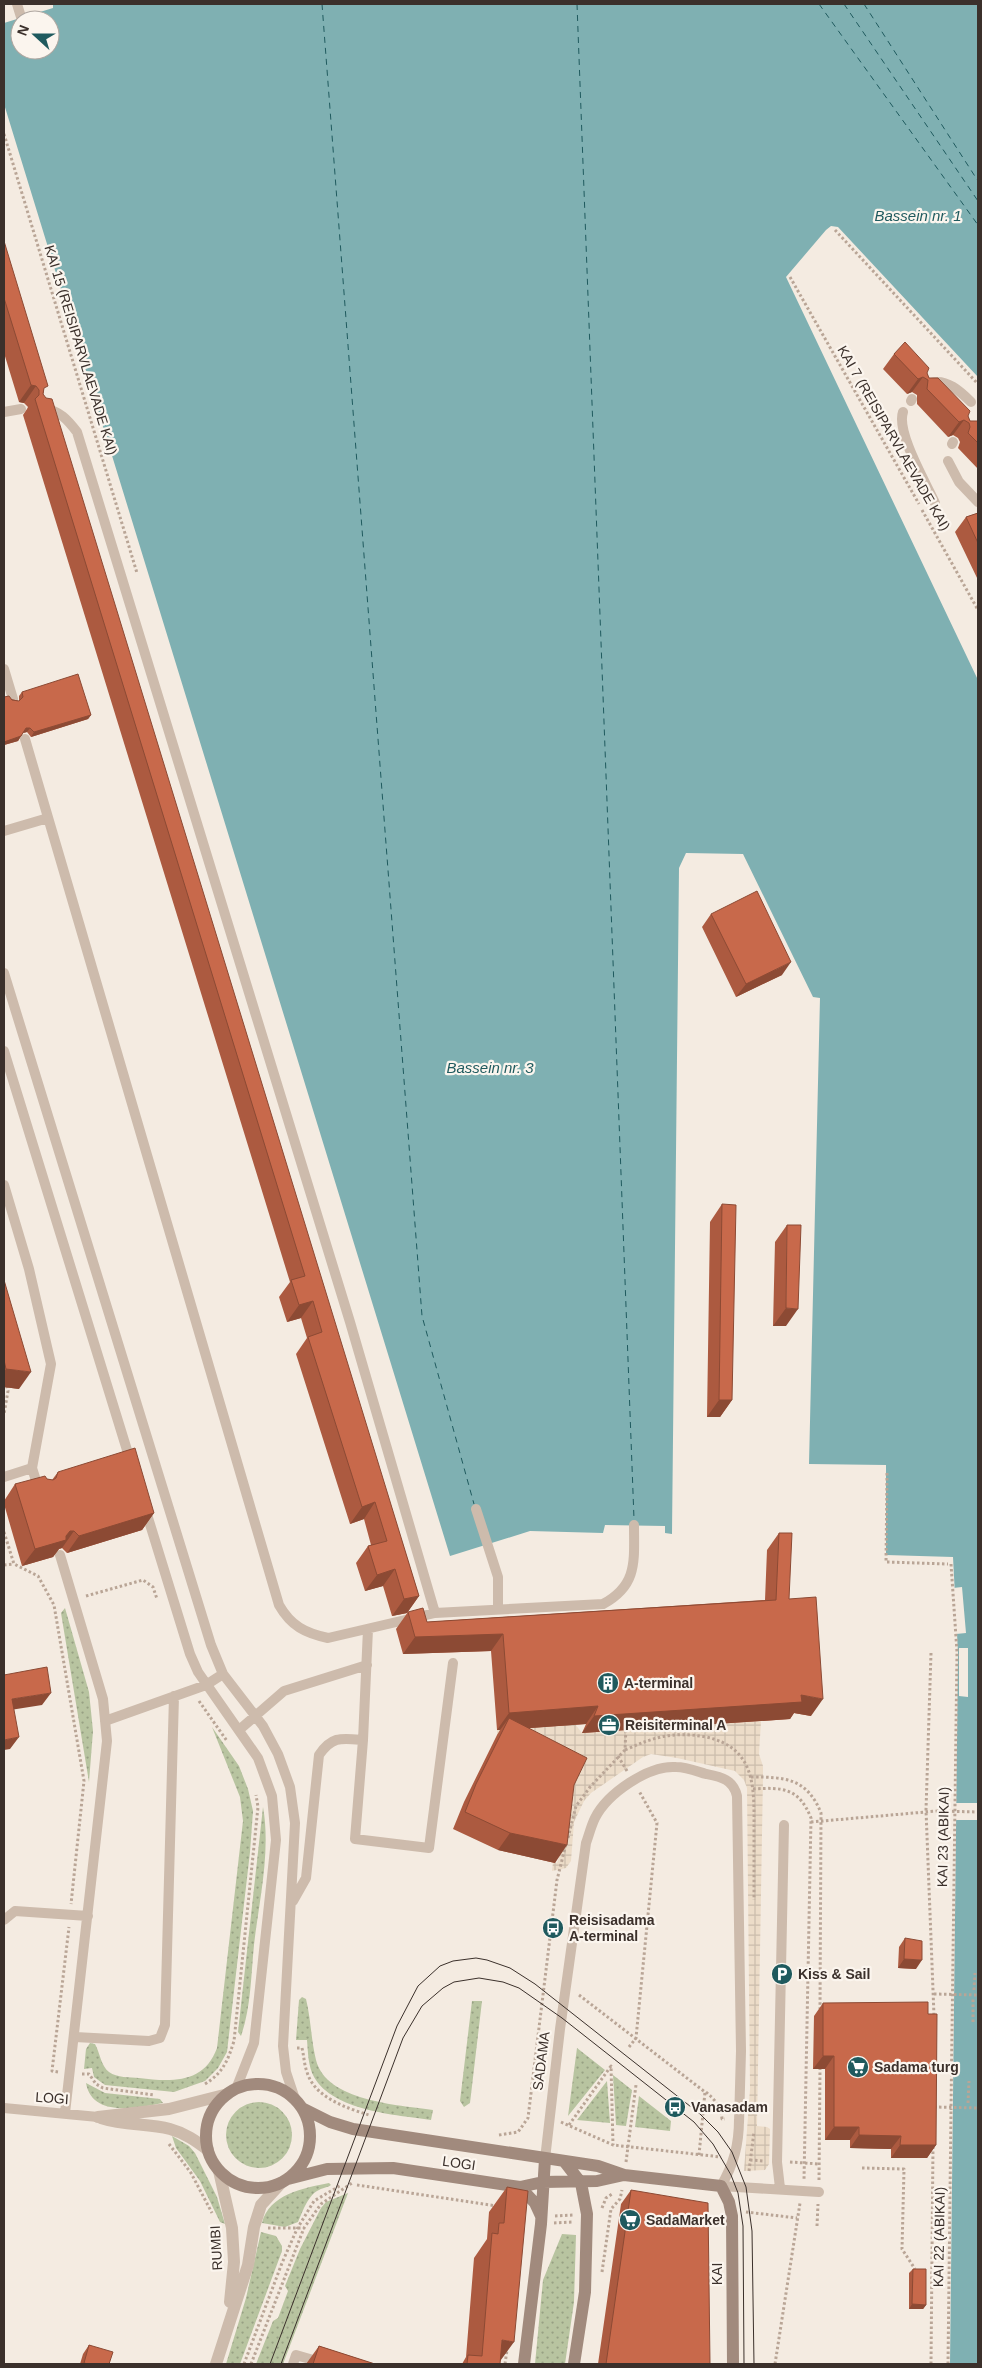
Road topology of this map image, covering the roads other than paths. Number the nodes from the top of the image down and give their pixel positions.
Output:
1 (923, 388) edge
2 (971, 402) dead end
3 (21, 408) dead end
4 (38, 409) edge
5 (4, 412) edge
6 (903, 412) dead end
7 (948, 461) dead end
8 (978, 502) edge
9 (935, 503) dead end
10 (4, 669) edge
11 (13, 699) edge
12 (25, 738) edge
13 (48, 818) junction
14 (4, 831) edge
15 (4, 973) edge
16 (4, 1051) edge
17 (4, 1185) edge
18 (32, 1468) junction
19 (4, 1477) edge
20 (136, 1478) edge
21 (39, 1491) edge
22 (142, 1497) edge
23 (476, 1509) dead end
24 (634, 1525) dead end
25 (60, 1555) edge
26 (498, 1610) junction
27 (435, 1613) junction
28 (368, 1628) junction
29 (453, 1663) dead end
30 (367, 1665) junction
31 (223, 1674) junction
32 (206, 1685) junction
33 (174, 1696) junction
34 (255, 1715) junction
35 (106, 1721) junction
36 (239, 1730) junction
37 (363, 1740) junction
38 (784, 1824) dead end
39 (738, 1852) dead end
40 (291, 1904) junction
41 (88, 1916) junction
42 (4, 1920) edge
43 (75, 2037) junction
44 (232, 2091) junction
45 (299, 2103) junction
46 (4, 2108) edge
47 (65, 2113) junction
48 (98, 2117) junction
49 (739, 2123) junction
50 (208, 2150) junction
51 (545, 2159) junction
52 (564, 2161) junction
53 (219, 2171) junction
54 (624, 2175) junction
55 (285, 2181) junction
56 (544, 2182) junction
57 (581, 2183) junction
58 (721, 2186) junction
59 (520, 2187) junction
60 (780, 2188) junction
61 (819, 2192) dead end
62 (541, 2220) junction
63 (228, 2324) junction
64 (216, 2364) edge
65 (293, 2364) edge
66 (326, 2364) edge
67 (524, 2364) edge
68 (574, 2364) edge
69 (733, 2364) edge

1 - 2 lane
3 - 5 lane
4 - 27 lane
6 - 9 lane
7 - 8 lane
10 - 11 lane
12 - 13 lane
13 - 14 lane
13 - 28 lane
15 - 31 lane
16 - 20 lane
17 - 18 lane
18 - 19 lane
18 - 21 lane
22 - 32 lane
23 - 26 lane
24 - 26 lane
25 - 35 lane
26 - 27 lane
27 - 28 lane
28 - 30 lane
29 - 37 lane
30 - 34 lane
30 - 37 lane
31 - 32 lane
31 - 34 lane
32 - 33 lane
32 - 36 lane
33 - 35 lane
33 - 43 lane
34 - 36 lane
34 - 40 lane
35 - 41 lane
36 - 44 lane
37 - 40 lane
38 - 60 lane
39 - 49 lane
40 - 45 lane
41 - 42 lane
41 - 43 lane
43 - 47 lane
44 - 45 street
44 - 48 street, LOGI
44 - 50 street
45 - 51 street, LOGI
45 - 55 street
46 - 47 lane, LOGI
47 - 48 lane, LOGI
48 - 50 street, LOGI
49 - 51 lane, SADAMA
49 - 58 lane
50 - 53 street
51 - 52 street, LOGI
51 - 56 street, SADAMA
52 - 54 street, LOGI
52 - 57 street
53 - 55 street
53 - 63 street, RUMBI
54 - 57 street, LOGI
54 - 58 street, LOGI
55 - 59 street, LOGI
55 - 63 street, RUMBI
56 - 57 street, LOGI
56 - 59 street, LOGI
56 - 62 street, SADAMA
57 - 68 street
58 - 60 lane
58 - 69 street, KAI
59 - 62 street
60 - 61 lane
62 - 67 street, SADAMA
63 - 64 street, RUMBI
65 - 66 lane

